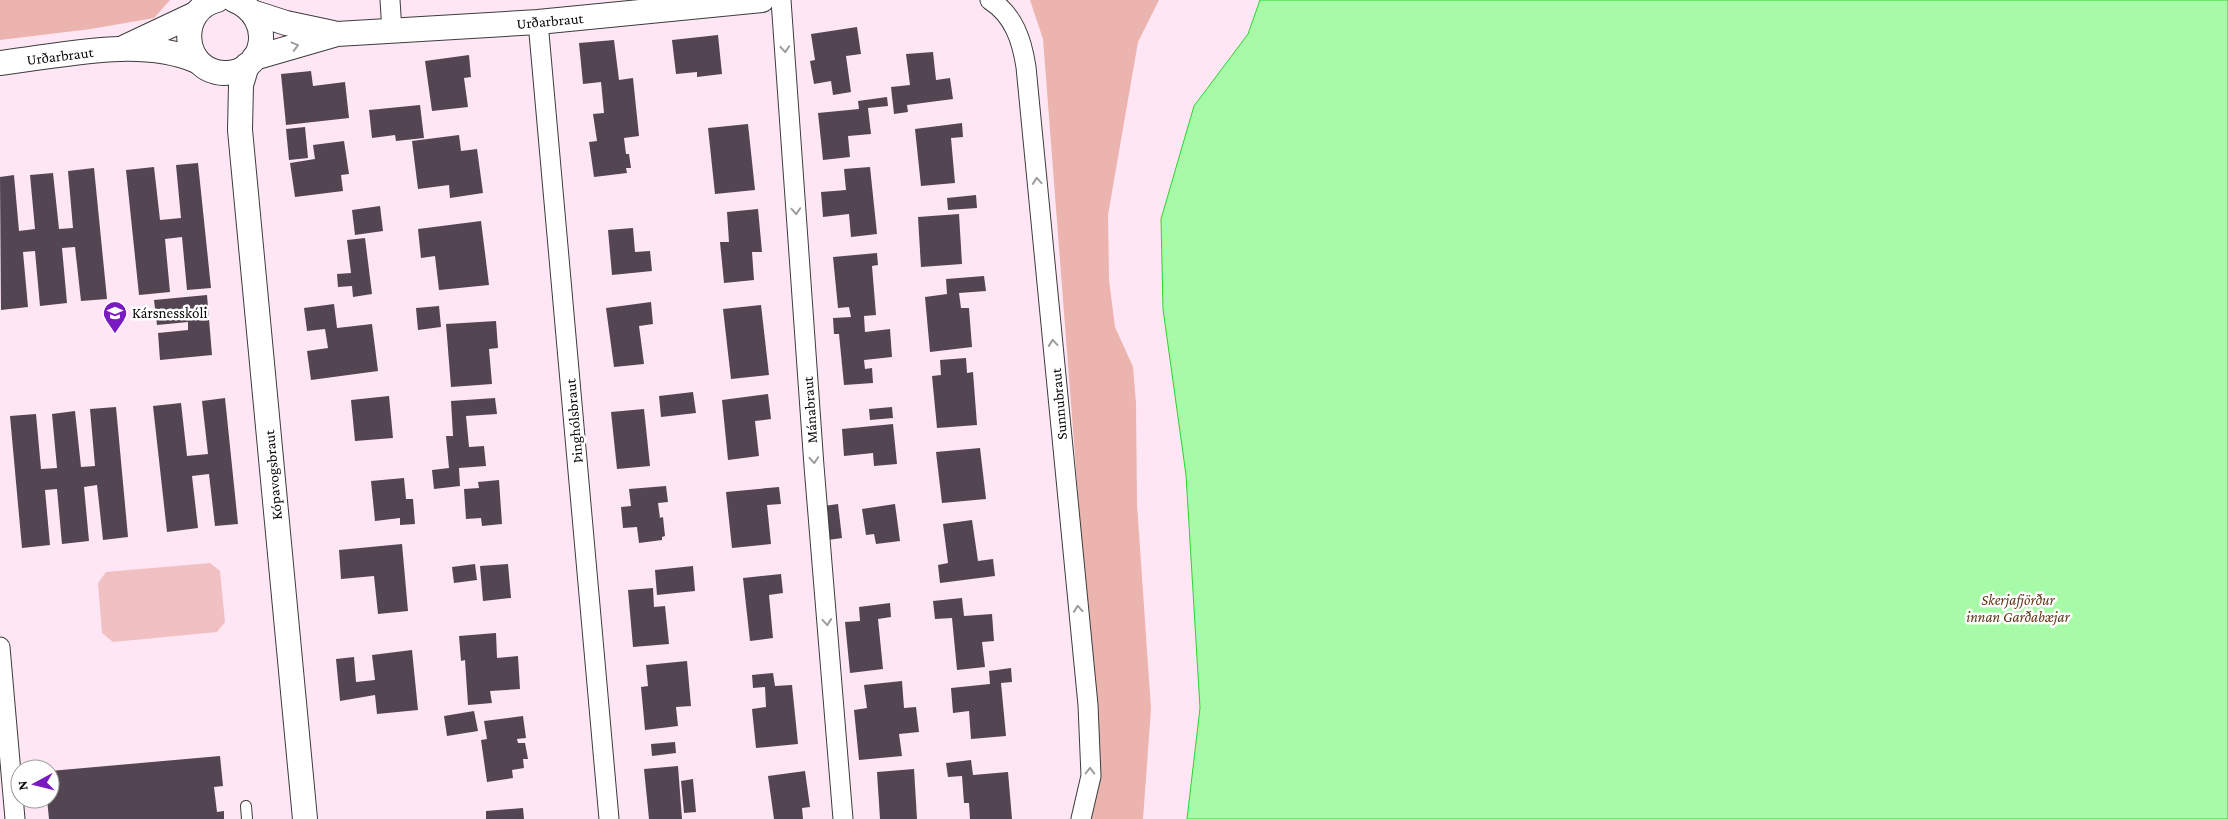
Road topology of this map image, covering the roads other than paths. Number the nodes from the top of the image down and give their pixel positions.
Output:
1 (390, 0) edge
2 (762, 0) edge
3 (781, 0) edge
4 (990, 0) edge
5 (244, 4) edge
6 (203, 6) edge
7 (650, 6) edge
8 (538, 22) junction
9 (392, 31) junction
10 (337, 34) junction
11 (121, 49) junction
12 (251, 62) junction
13 (0, 63) edge
14 (205, 66) junction
15 (240, 130) junction
16 (0, 647) edge
17 (246, 806) dead end
18 (15, 819) edge
19 (247, 819) edge
20 (305, 819) edge
21 (609, 819) edge
22 (843, 819) edge
23 (1081, 819) edge

1 - 9 street
2 - 7 street, Urðarbraut
3 -> 22 street, Mánabraut
23 -> 4 street, Sunnubraut
5 - 10 street, Urðarbraut
5 - 12 street, Kópavogsbraut
6 - 11 street, Urðarbraut
6 - 14 street, Kópavogsbraut
7 - 8 street, Urðarbraut
8 - 9 street, Urðarbraut
8 - 21 street, Þinghólsbraut
9 - 10 street, Urðarbraut
12 -> 10 street, Urðarbraut
11 - 13 street, Urðarbraut
11 - 14 street, Urðarbraut
12 - 14 street, Urðarbraut
12 - 15 street, Kópavogsbraut
14 - 15 street, Kópavogsbraut
15 - 20 street, Kópavogsbraut
16 - 18 street
17 - 19 lane

